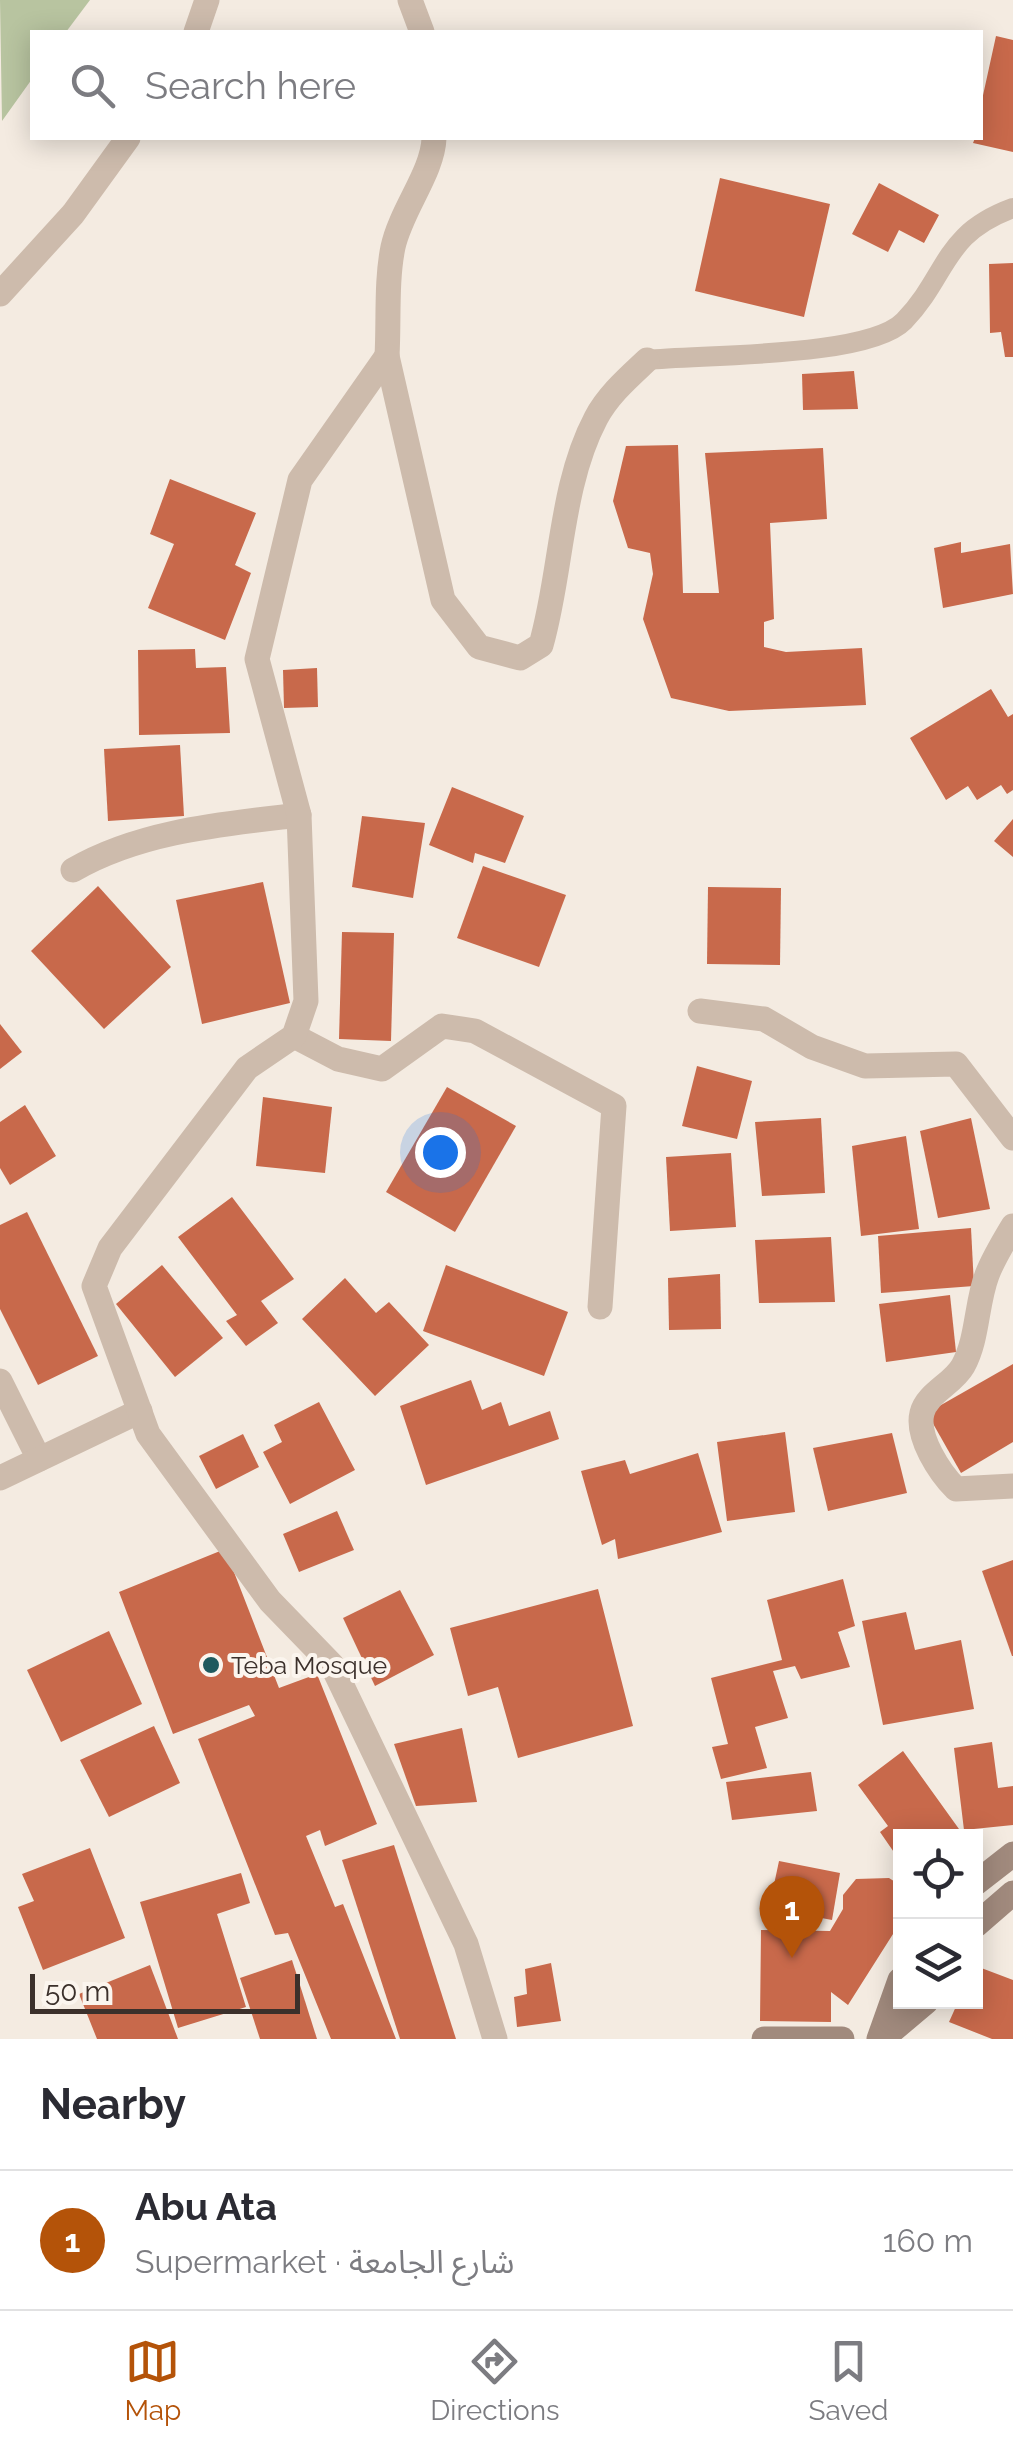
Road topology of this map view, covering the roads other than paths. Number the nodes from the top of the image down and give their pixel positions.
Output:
1 (207, 0) edge
2 (410, 0) edge
3 (197, 30) edge
4 (421, 30) edge
5 (127, 140) edge
6 (434, 140) edge
7 (1013, 208) edge
8 (0, 294) edge
9 (387, 356) junction
10 (648, 360) joint
11 (299, 815) junction
12 (73, 870) dead end
13 (700, 1012) dead end
14 (294, 1036) junction
15 (1013, 1138) edge
16 (1013, 1226) edge
17 (600, 1307) dead end
18 (0, 1382) edge
19 (140, 1411) junction
20 (38, 1459) junction
21 (0, 1478) edge
22 (1013, 1486) edge
23 (1013, 1854) edge
24 (983, 1878) edge
25 (1013, 1893) edge
26 (983, 1919) edge
27 (893, 1994) edge
28 (917, 2009) edge
29 (495, 2039) edge
30 (764, 2039) edge
31 (842, 2039) edge
32 (881, 2039) edge

1 - 3 street
2 - 4 street
5 - 8 street
6 - 9 street
7 - 10 lane
9 - 10 street
9 - 11 street
11 - 12 street
11 - 14 street
13 - 15 street
14 - 17 street
14 - 19 street
16 - 22 street
18 - 20 street
19 - 20 street
19 - 29 street
20 - 21 street
23 - 24 main road
25 - 26 main road
27 - 32 main road
28 - 32 main road
30 - 31 main road

